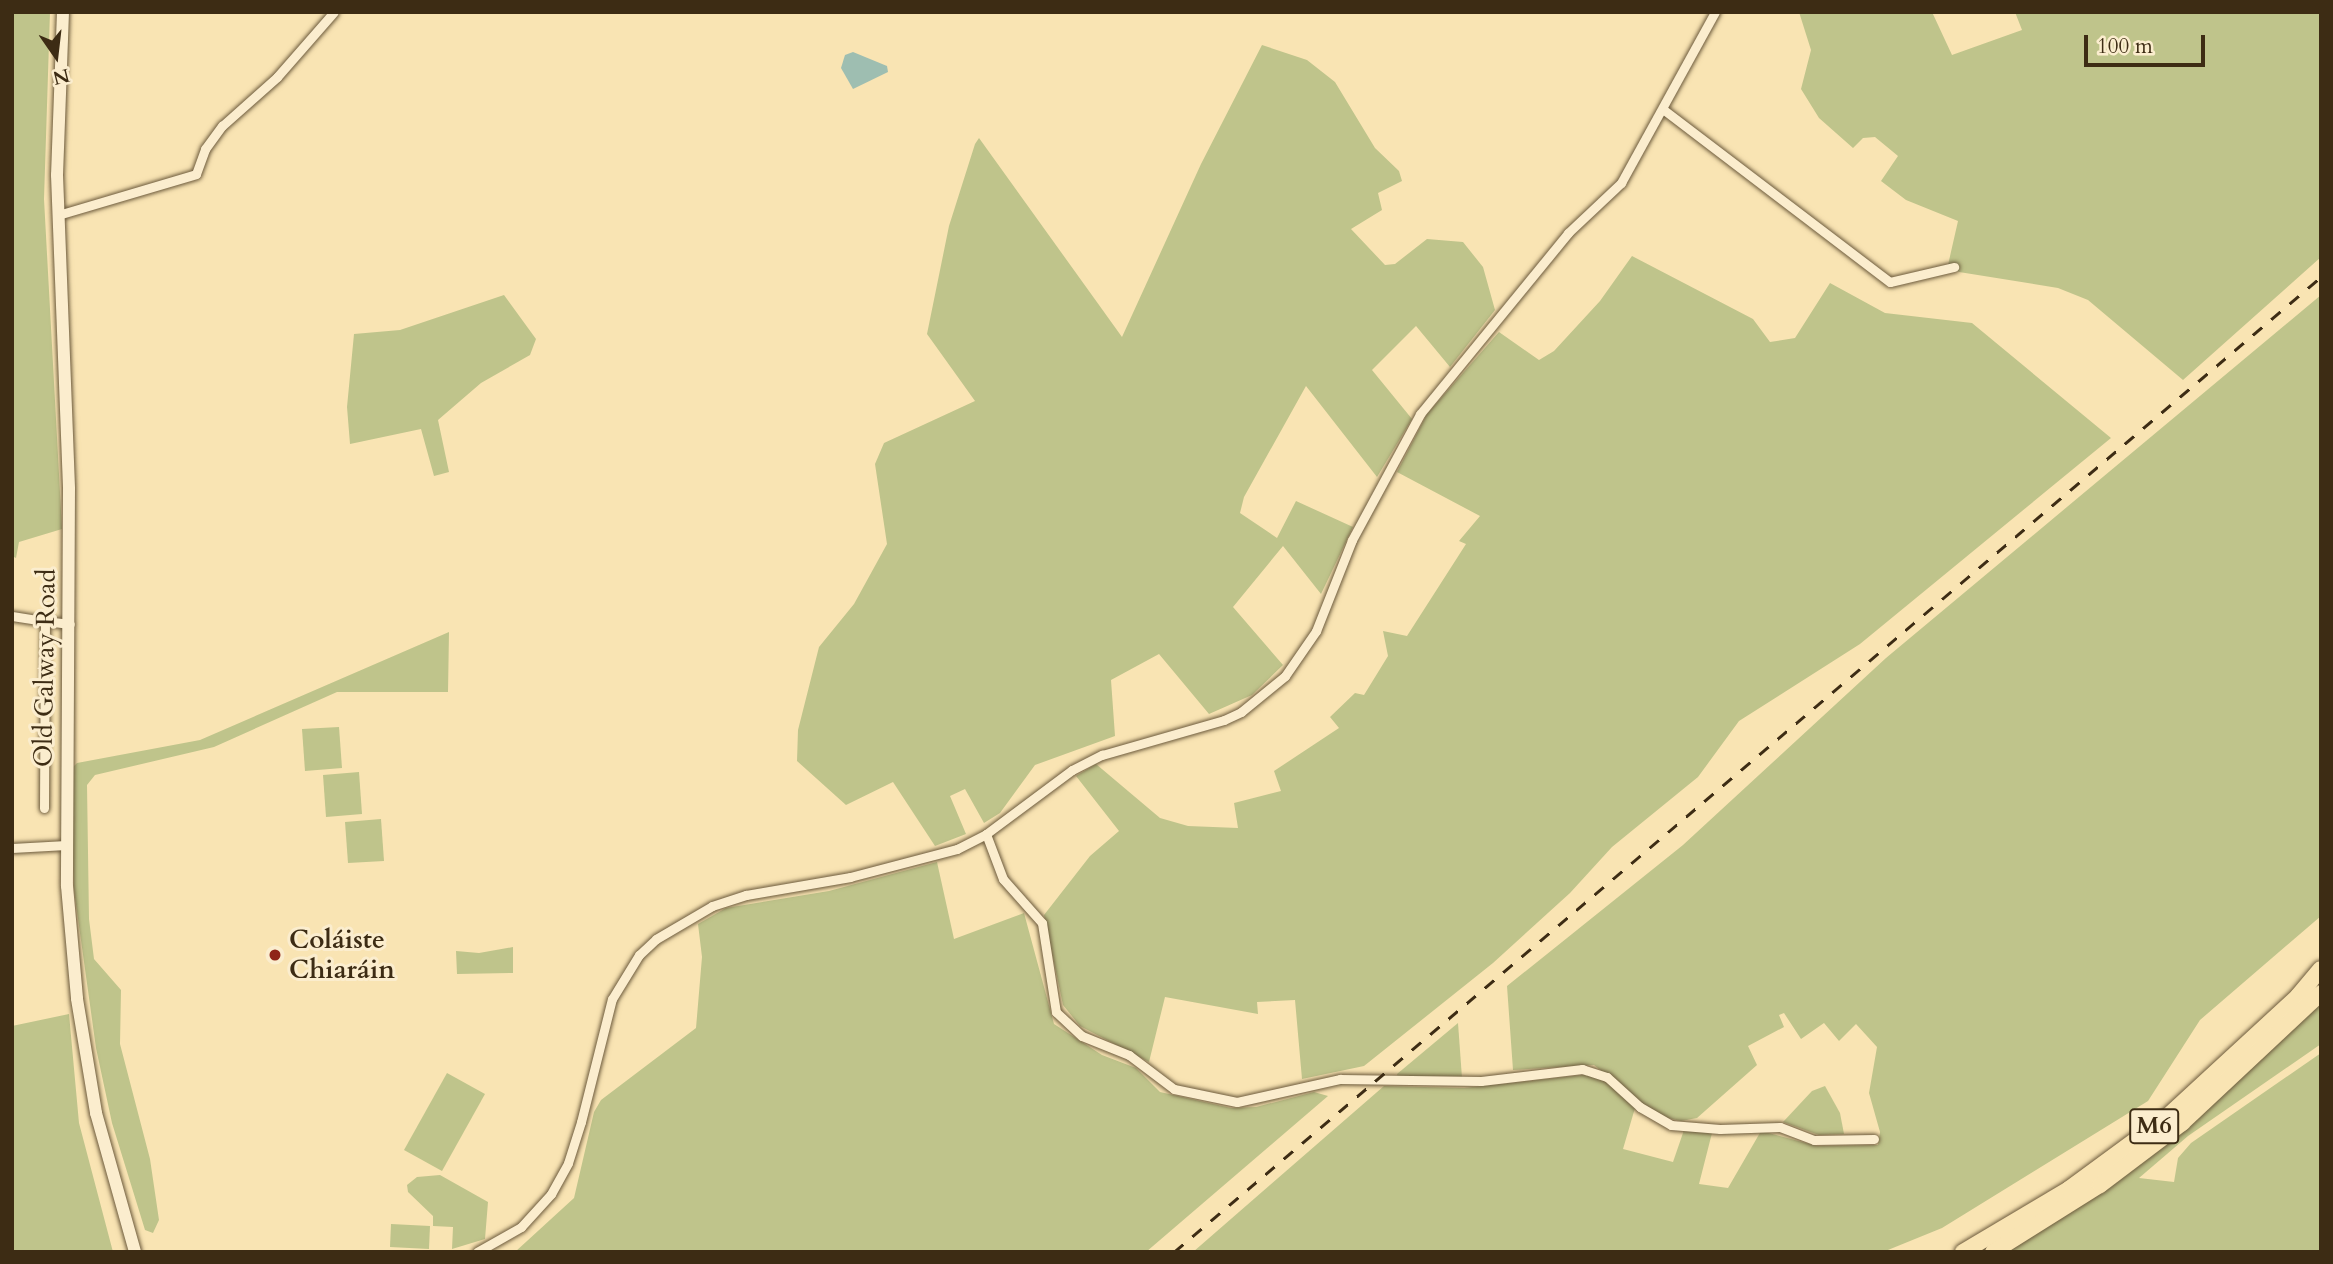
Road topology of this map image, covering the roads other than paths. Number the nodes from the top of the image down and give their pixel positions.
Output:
1 (63, 12) edge
2 (334, 12) edge
3 (1715, 12) edge
4 (1664, 110) junction
5 (58, 215) junction
6 (1954, 267) dead end
7 (12, 616) edge
8 (45, 621) junction
9 (69, 624) junction
10 (44, 808) dead end
11 (986, 834) junction
12 (66, 845) junction
13 (12, 848) edge
14 (2321, 969) edge
15 (2321, 993) edge
16 (1874, 1139) dead end
17 (135, 1252) edge
18 (477, 1252) edge
19 (1964, 1252) edge
20 (1993, 1252) edge

1 - 5 main road, Old Galway Road
2 - 5 street
3 - 4 street
4 - 6 street
4 - 11 street
5 - 9 main road, Old Galway Road
7 - 8 street
8 - 9 street
8 - 10 street
9 - 12 main road, Old Galway Road
11 - 16 street
11 - 18 street
12 - 13 street
12 - 17 main road, Old Galway Road
14 - 19 highway, M6
15 - 20 highway, M6

